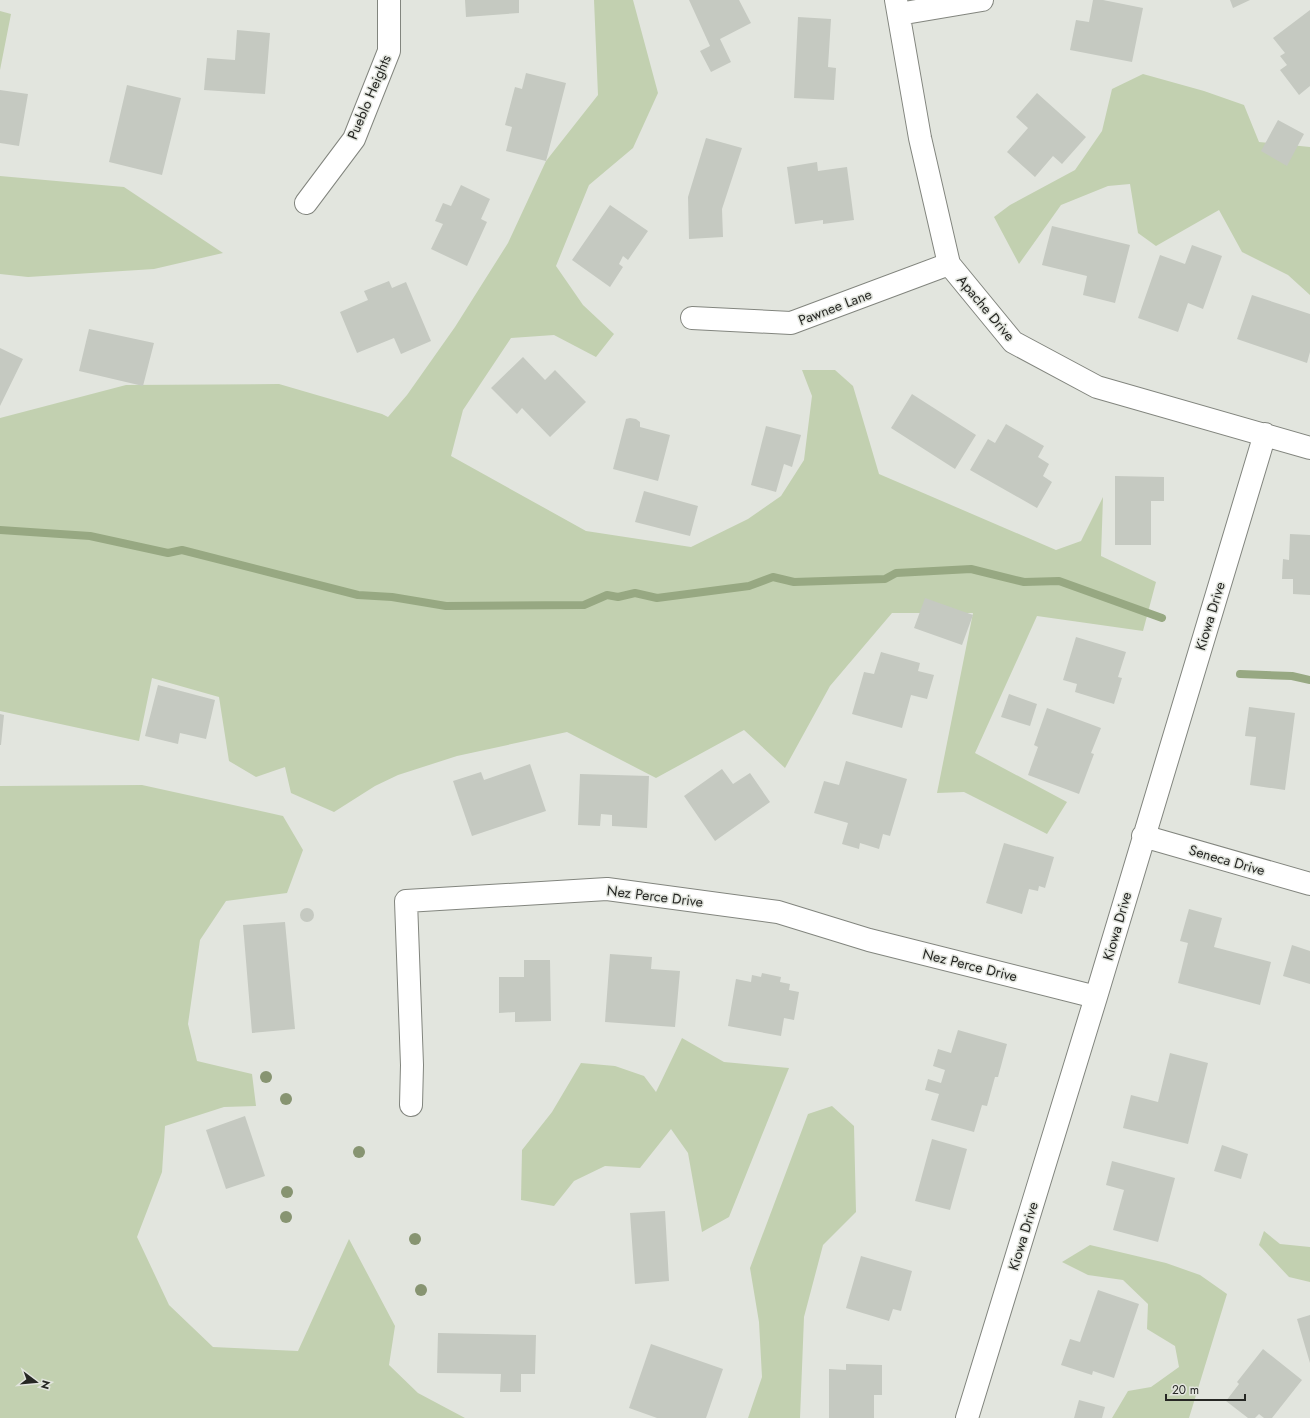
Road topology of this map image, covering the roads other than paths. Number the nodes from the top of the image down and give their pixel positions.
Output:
1 (389, 0) edge
2 (982, 0) edge
3 (898, 7) edge
4 (306, 203) dead end
5 (949, 264) junction
6 (692, 318) dead end
7 (1265, 434) junction
8 (1310, 448) edge
9 (1143, 836) junction
10 (1310, 884) edge
11 (1096, 997) junction
12 (411, 1105) dead end
13 (967, 1418) edge

1 - 4 street, Pueblo Heights
2 - 3 street, Apache Drive
3 - 5 street, Apache Drive
5 - 6 street, Pawnee Lane
5 - 7 street, Apache Drive
7 - 8 street, Apache Drive
7 - 9 street, Kiowa Drive
9 - 10 street, Seneca Drive
9 - 11 street, Kiowa Drive
11 - 12 street, Nez Perce Drive
11 - 13 street, Kiowa Drive

